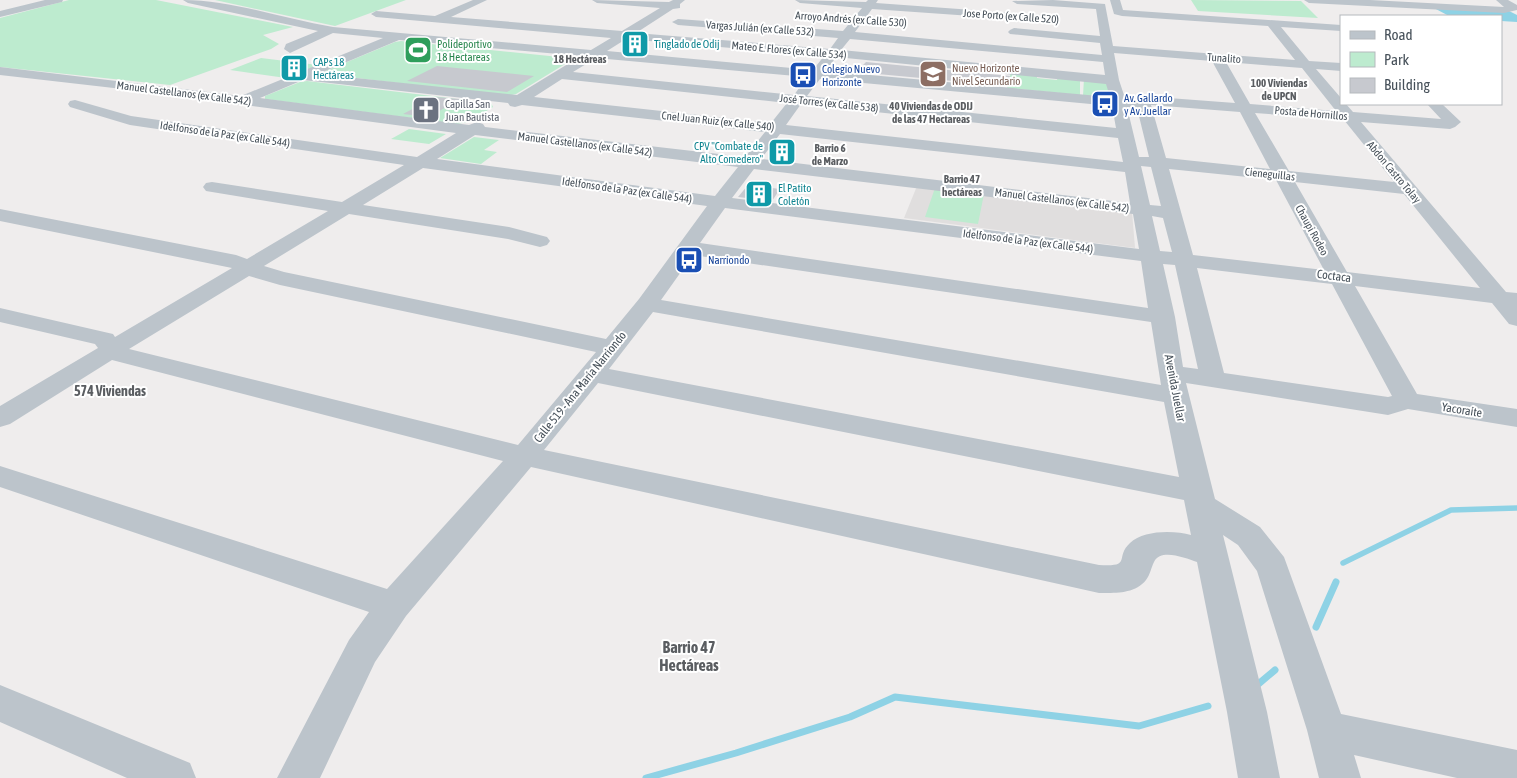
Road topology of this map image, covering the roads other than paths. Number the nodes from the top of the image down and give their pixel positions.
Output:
1 (66, 0) edge
2 (188, 0) edge
3 (597, 0) edge
4 (800, 0) edge
5 (1115, 0) edge
6 (1309, 0) edge
7 (1325, 0) edge
8 (1501, 0) edge
9 (9, 1) edge
10 (45, 1) edge
11 (1009, 1) edge
12 (871, 2) edge
13 (440, 3) dead end
14 (486, 3) edge
15 (676, 3) edge
16 (1105, 3) edge
17 (402, 4) dead end
18 (469, 5) junction
19 (691, 7) dead end
20 (1339, 11) dead end
21 (0, 14) edge
22 (368, 17) junction
23 (629, 18) dead end
24 (436, 19) junction
25 (1055, 19) dead end
26 (648, 20) junction
27 (1272, 24) junction
28 (1340, 28) edge
29 (333, 30) junction
30 (1007, 32) dead end
31 (848, 35) junction
32 (398, 36) junction
33 (624, 36) junction
34 (1107, 49) junction
35 (834, 53) junction
36 (594, 55) junction
37 (350, 56) junction
38 (1217, 58) junction
39 (1306, 64) junction
40 (1340, 67) edge
41 (0, 71) edge
42 (561, 75) junction
43 (818, 75) junction
44 (302, 76) junction
45 (1112, 80) junction
46 (125, 85) junction
47 (169, 91) junction
48 (243, 100) junction
49 (520, 100) junction
50 (799, 100) junction
51 (1142, 102) junction
52 (1119, 103) junction
53 (1435, 105) edge
54 (1245, 108) junction
55 (219, 110) dead end
56 (504, 110) dead end
57 (106, 112) junction
58 (1349, 116) junction
59 (202, 117) dead end
60 (487, 120) dead end
61 (178, 127) junction
62 (777, 128) junction
63 (471, 130) junction
64 (1126, 134) junction
65 (421, 161) junction
66 (1157, 162) junction
67 (749, 164) junction
68 (1132, 164) junction
69 (1282, 176) junction
70 (212, 188) dead end
71 (1408, 189) junction
72 (719, 203) junction
73 (348, 207) junction
74 (1142, 209) junction
75 (1171, 213) junction
76 (0, 215) edge
77 (540, 241) dead end
78 (689, 248) junction
79 (1151, 256) junction
80 (1184, 260) junction
81 (246, 268) junction
82 (1338, 277) junction
83 (1509, 299) edge
84 (647, 304) junction
85 (0, 315) edge
86 (1163, 317) junction
87 (1517, 319) edge
88 (612, 348) junction
89 (112, 349) junction
90 (592, 374) junction
91 (1212, 379) junction
92 (1173, 385) junction
93 (1408, 402) junction
94 (0, 418) edge
95 (1517, 418) edge
96 (524, 456) junction
97 (0, 476) edge
98 (1200, 498) junction
99 (1212, 554) junction
100 (394, 606) junction
101 (0, 703) edge
102 (1327, 730) junction
103 (1517, 771) edge
104 (175, 778) edge
105 (298, 778) edge
106 (1259, 778) edge
107 (1340, 778) edge

1 - 10 street
2 - 29 street, Posta de Hornillos
3 - 15 street
4 - 12 street, Jose Porto (ex Calle 520)
5 - 27 street
6 - 7 street
7 - 8 street
7 - 20 street
9 - 10 street
10 - 21 street
11 - 16 street
12 - 25 street, Jose Porto (ex Calle 520)
12 - 31 street, Calle 519 - Ana María Narriondo
13 - 18 street
14 - 18 street
15 - 19 street
15 - 26 street
16 - 34 street, Avenida Juellar
17 - 22 street
18 - 24 street
22 - 24 street, Mateo E. Flores (ex Calle 534)
22 - 29 street
23 - 26 street, Vargas Julián (ex Calle 532)
24 - 32 street
24 - 33 street, Mateo E. Flores (ex Calle 534)
26 - 31 street, Vargas Julián (ex Calle 532)
26 - 33 street
27 - 28 street
27 - 39 street, Abdon Castro Tolay
29 - 32 street, Posta de Hornillos
29 - 37 street
30 - 34 street
31 - 34 street, Vargas Julián (ex Calle 532)
31 - 35 street, Calle 519 - Ana María Narriondo
32 - 36 street, Posta de Hornillos
32 - 37 street
33 - 35 street, Mateo E. Flores (ex Calle 534)
33 - 36 street
34 - 38 street, Tunalito
34 - 45 street, Avenida Juellar
35 - 43 street, Calle 519 - Ana María Narriondo
35 - 45 street, Mateo E. Flores (ex Calle 534)
36 - 42 street
36 - 43 street, Posta de Hornillos
37 - 44 street
38 - 39 street, Tunalito
38 - 54 street, Chaupi Rodeo
39 - 40 street, Tunalito
39 - 58 street, Abdon Castro Tolay
41 - 46 street, Manuel Castellanos (ex Calle 542)
42 - 49 street
42 - 50 street, José Torres (ex Calle 538)
43 - 50 street, Calle 519 - Ana María Narriondo
43 - 52 street, Posta de Hornillos
44 - 48 street
44 - 49 street, Cnel Juan Ruiz (ex Calle 540)
45 - 52 street, Avenida Juellar
46 - 47 street, Manuel Castellanos (ex Calle 542)
46 - 57 street, Idelfonso de la Paz (ex Calle 544)
47 - 48 street, Manuel Castellanos (ex Calle 542)
47 - 57 street
48 - 55 street
48 - 63 street, Manuel Castellanos (ex Calle 542)
49 - 56 street
49 - 62 street, Cnel Juan Ruiz (ex Calle 540)
50 - 62 street, Calle 519 - Ana María Narriondo
50 - 64 street, José Torres (ex Calle 538)
51 - 52 street, Posta de Hornillos
51 - 54 street, Posta de Hornillos
51 - 66 street
52 - 64 street, Avenida Juellar
53 - 58 street, Posta de Hornillos
54 - 58 street, Posta de Hornillos
54 - 69 street, Chaupi Rodeo
57 - 61 street, Idelfonso de la Paz (ex Calle 544)
58 - 71 street, Abdon Castro Tolay
59 - 61 street
60 - 63 street
61 - 65 street, Idelfonso de la Paz (ex Calle 544)
62 - 67 street, Calle 519 - Ana María Narriondo
62 - 68 street, Cnel Juan Ruiz (ex Calle 540)
63 - 65 street
63 - 67 street, Manuel Castellanos (ex Calle 542)
64 - 68 street, Avenida Juellar
65 - 72 street, Idelfonso de la Paz (ex Calle 544)
65 - 73 street
66 - 68 street, Cieneguillas
66 - 69 street, Cieneguillas
66 - 75 street
67 - 72 street, Calle 519 - Ana María Narriondo
67 - 74 street, Manuel Castellanos (ex Calle 542)
68 - 74 street, Avenida Juellar
69 - 71 street, Cieneguillas
69 - 82 street, Chaupi Rodeo
70 - 73 street
71 - 83 street, Abdon Castro Tolay
72 - 78 street, Calle 519 - Ana María Narriondo
72 - 79 street, Idelfonso de la Paz (ex Calle 544)
73 - 77 street
73 - 81 street
74 - 75 street, Manuel Castellanos (ex Calle 542)
74 - 79 street, Avenida Juellar
75 - 80 street
76 - 81 street
78 - 84 street, Calle 519 - Ana María Narriondo
78 - 86 street
79 - 80 street, Coctaca
79 - 86 street, Avenida Juellar
80 - 82 street, Coctaca
80 - 91 street
81 - 88 street
81 - 89 street
82 - 83 street, Coctaca
82 - 93 street, Chaupi Rodeo
83 - 87 street, Abdon Castro Tolay
84 - 88 street, Calle 519 - Ana María Narriondo
84 - 92 street, Yacoraíte
85 - 89 street
86 - 92 street, Avenida Juellar
88 - 90 street, Calle 519 - Ana María Narriondo
89 - 94 street
89 - 96 street
90 - 96 street, Calle 519 - Ana María Narriondo
90 - 98 street
91 - 92 street, Yacoraíte
91 - 93 street, Yacoraíte
92 - 98 street, Avenida Juellar
93 - 95 street, Yacoraíte
96 - 99 street
96 - 100 street, Calle 519 - Ana María Narriondo
97 - 100 street
98 - 99 street, Avenida Juellar
98 - 102 street
99 - 106 street, Avenida Juellar
100 - 105 street, Calle 519 - Ana María Narriondo
101 - 104 street
102 - 103 street
102 - 107 street

